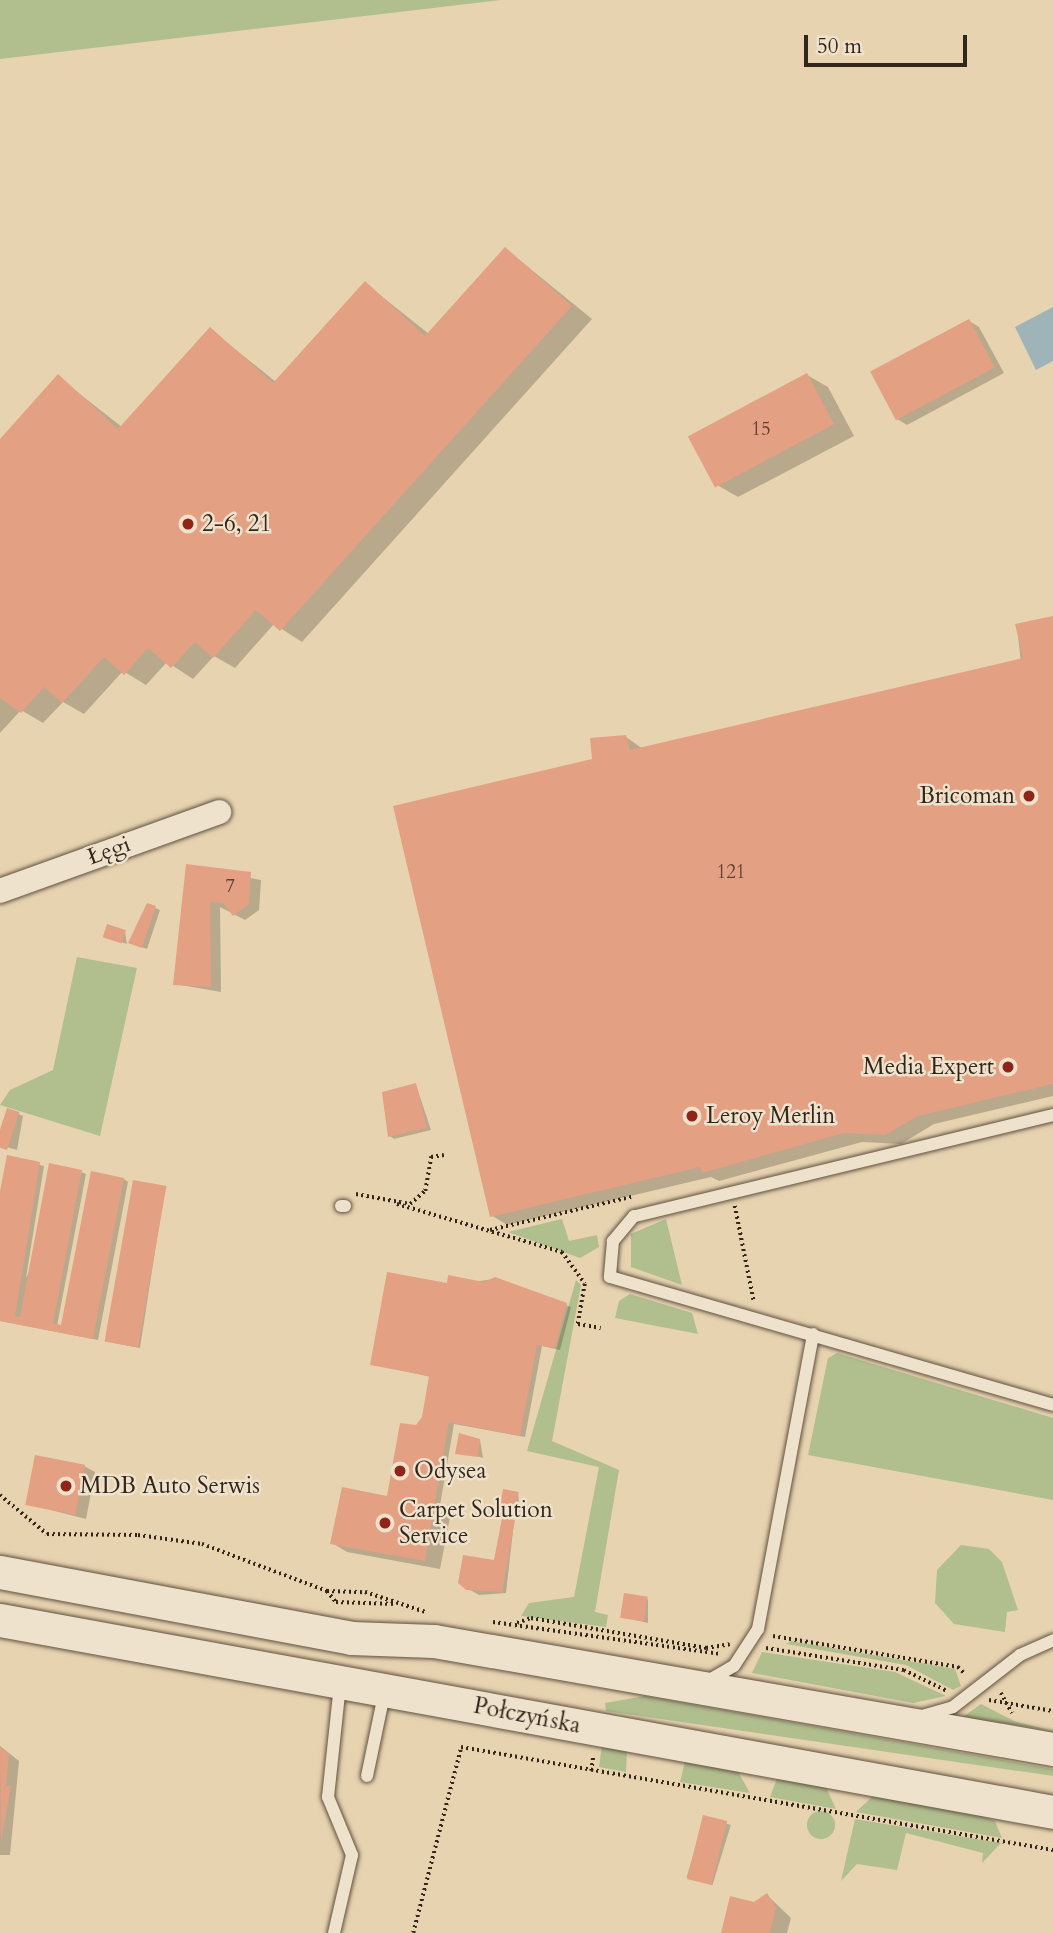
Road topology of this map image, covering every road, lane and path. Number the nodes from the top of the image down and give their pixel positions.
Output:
1 (219, 812) dead end
2 (0, 891) edge
3 (1053, 1115) edge
4 (444, 1155) dead end
5 (734, 1202) dead end
6 (397, 1204) junction
7 (343, 1206) dead end
8 (741, 1314) junction
9 (601, 1328) dead end
10 (813, 1334) junction
11 (1053, 1405) edge
12 (0, 1495) edge
13 (0, 1572) edge
14 (327, 1591) junction
15 (0, 1620) edge
16 (769, 1636) dead end
17 (1053, 1640) edge
18 (706, 1648) dead end
19 (764, 1648) dead end
20 (737, 1651) dead end
21 (970, 1679) dead end
22 (341, 1681) junction
23 (695, 1686) junction
24 (385, 1689) junction
25 (997, 1689) dead end
26 (951, 1693) dead end
27 (986, 1699) dead end
28 (1004, 1702) junction
29 (1053, 1711) edge
30 (1017, 1718) dead end
31 (900, 1722) junction
32 (1053, 1749) edge
33 (367, 1776) dead end
34 (1053, 1812) edge
35 (1053, 1850) edge
36 (334, 1933) edge
37 (413, 1933) edge

1 - 2 street, Łęgi
3 - 8 lane
4 - 6 path
5 - 8 path
6 - 7 path
6 - 9 path
8 - 10 lane
10 - 11 lane
10 - 23 lane
12 - 14 path
13 - 23 main road
14 - 14 path
15 - 22 main road, Połczyńska
16 - 21 path
17 - 31 lane
18 - 20 path
19 - 26 path
22 - 24 main road, Połczyńska
22 - 36 lane
23 - 31 main road
24 - 33 lane
24 - 34 main road, Połczyńska
25 - 28 path
27 - 28 path
28 - 29 path
28 - 30 path
31 - 32 main road
35 - 37 path

